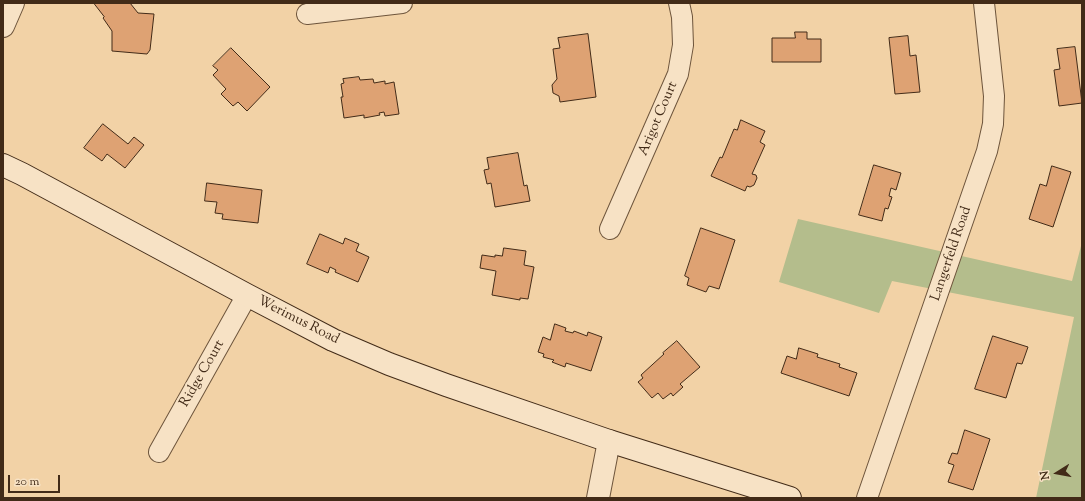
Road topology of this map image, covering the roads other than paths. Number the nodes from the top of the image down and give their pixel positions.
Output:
1 (13, 3) edge
2 (402, 3) edge
3 (680, 3) edge
4 (984, 3) edge
5 (307, 14) dead end
6 (3, 26) edge
7 (3, 165) edge
8 (610, 229) dead end
9 (247, 295) junction
10 (609, 441) junction
11 (159, 452) dead end
12 (598, 498) edge
13 (790, 498) edge
14 (867, 498) edge

1 - 6 main road
2 - 5 street
3 - 8 street, Arigot Court
4 - 14 street, Langerfeld Road
7 - 9 main road, Werimus Road
9 - 10 main road, Werimus Road
9 - 11 street, Ridge Court
10 - 12 main road
10 - 13 main road, Werimus Road

